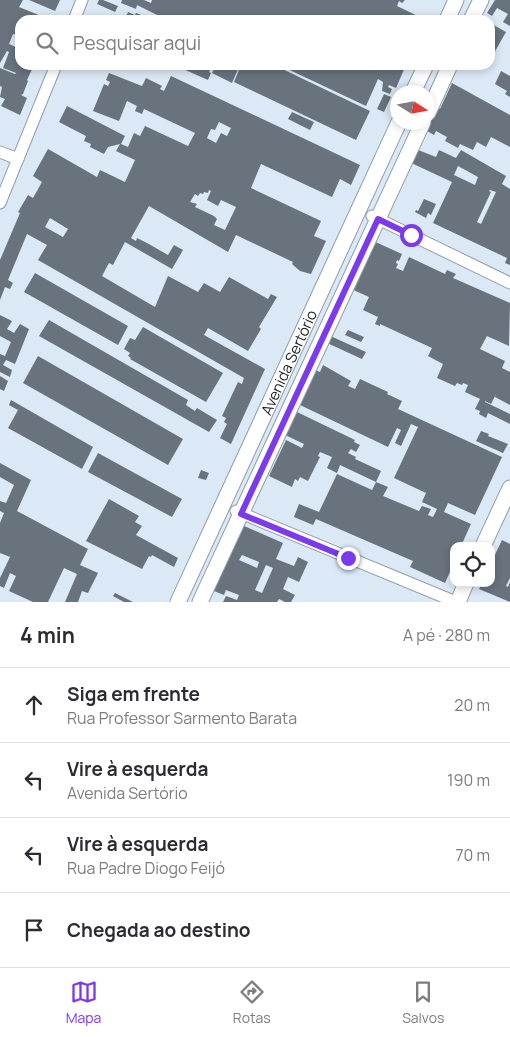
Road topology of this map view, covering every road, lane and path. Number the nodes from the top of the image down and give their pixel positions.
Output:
1 (82, 0) edge
2 (456, 0) edge
3 (462, 0) edge
4 (474, 0) edge
5 (481, 0) edge
6 (76, 15) edge
7 (449, 15) edge
8 (455, 15) edge
9 (466, 15) edge
10 (474, 15) edge
11 (54, 70) edge
12 (424, 70) edge
13 (430, 70) edge
14 (441, 70) edge
15 (448, 70) edge
16 (416, 85) edge
17 (422, 85) edge
18 (434, 85) edge
19 (435, 98) edge
20 (395, 130) edge
21 (402, 130) edge
22 (413, 130) edge
23 (419, 130) edge
24 (0, 152) edge
25 (18, 159) junction
26 (0, 203) edge
27 (375, 218) junction
28 (510, 283) edge
29 (510, 488) edge
30 (238, 512) junction
31 (486, 542) edge
32 (464, 587) edge
33 (178, 602) edge
34 (185, 602) edge
35 (192, 602) edge
36 (200, 602) edge
37 (457, 602) edge

1 - 6 street
2 - 7 main road
3 - 8 street
4 - 9 street
5 - 10 main road
11 - 25 street
12 - 16 main road
13 - 17 street
14 - 18 street
15 - 19 main road
20 - 33 main road, Avenida Sertório
21 - 34 street
22 - 27 street
23 - 27 main road, Avenida Sertório
24 - 25 street
25 - 26 street
27 - 28 street
27 - 30 main road, Avenida Sertório
29 - 31 main road
30 - 35 street
30 - 36 main road, Avenida Sertório
30 - 37 street
32 - 37 main road

